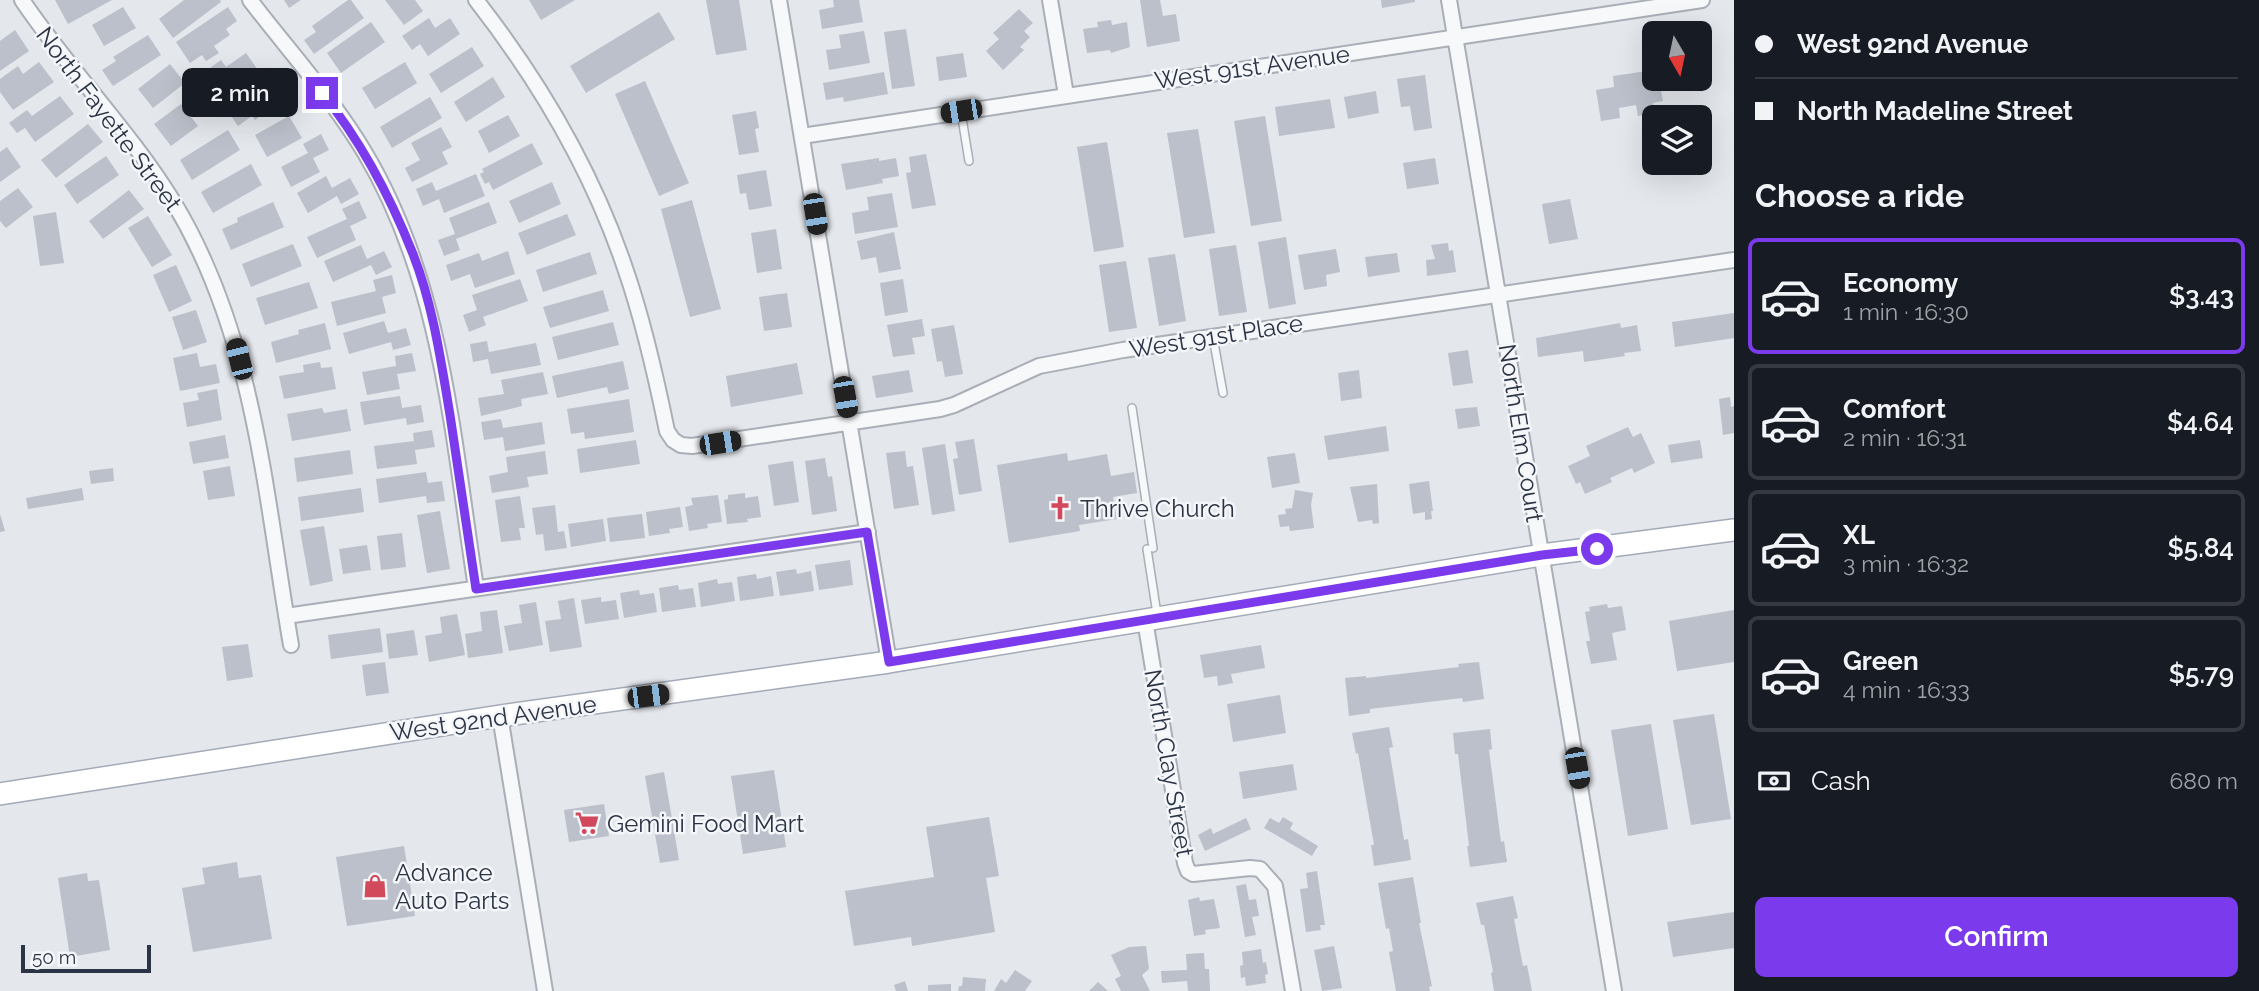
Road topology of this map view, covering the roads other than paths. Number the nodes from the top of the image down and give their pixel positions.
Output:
1 (22, 0) edge
2 (250, 0) edge
3 (476, 0) edge
4 (779, 0) edge
5 (1051, 0) edge
6 (1449, 0) edge
7 (1702, 0) edge
8 (1455, 37) junction
9 (1066, 95) junction
10 (961, 111) junction
11 (802, 136) junction
12 (969, 161) dead end
13 (1734, 260) edge
14 (1498, 294) junction
15 (1213, 336) junction
16 (1223, 393) dead end
17 (1132, 408) dead end
18 (849, 423) junction
19 (1734, 530) edge
20 (867, 532) junction
21 (1542, 555) junction
22 (476, 589) junction
23 (286, 616) junction
24 (1151, 619) junction
25 (291, 645) dead end
26 (889, 662) junction
27 (500, 716) junction
28 (0, 794) edge
29 (545, 991) edge
30 (1293, 991) edge
31 (1614, 991) edge

1 - 23 street, North Fayette Street
2 - 22 street
3 - 18 street, West 91st Place
4 - 11 street
5 - 9 street
6 - 8 street, North Elm Court
7 - 8 street, West 91st Avenue
8 - 9 street, West 91st Avenue
8 - 14 street, North Elm Court
9 - 10 street, West 91st Avenue
10 - 11 street, West 91st Avenue
10 - 12 lane
11 - 18 street
13 - 14 street, West 91st Place
14 - 15 street, West 91st Place
14 - 21 street, North Elm Court
15 - 16 lane
15 - 18 street, West 91st Place
17 - 24 lane
18 - 20 street
19 - 21 main road, West 92nd Avenue
20 - 22 street
20 - 26 street
21 - 24 main road, West 92nd Avenue
21 - 31 street, North Elm Court
22 - 23 street
23 - 25 street, North Fayette Street
24 - 26 main road, West 92nd Avenue
24 - 30 street, North Clay Street
26 - 27 main road, West 92nd Avenue
27 - 28 main road, West 92nd Avenue
27 - 29 street

